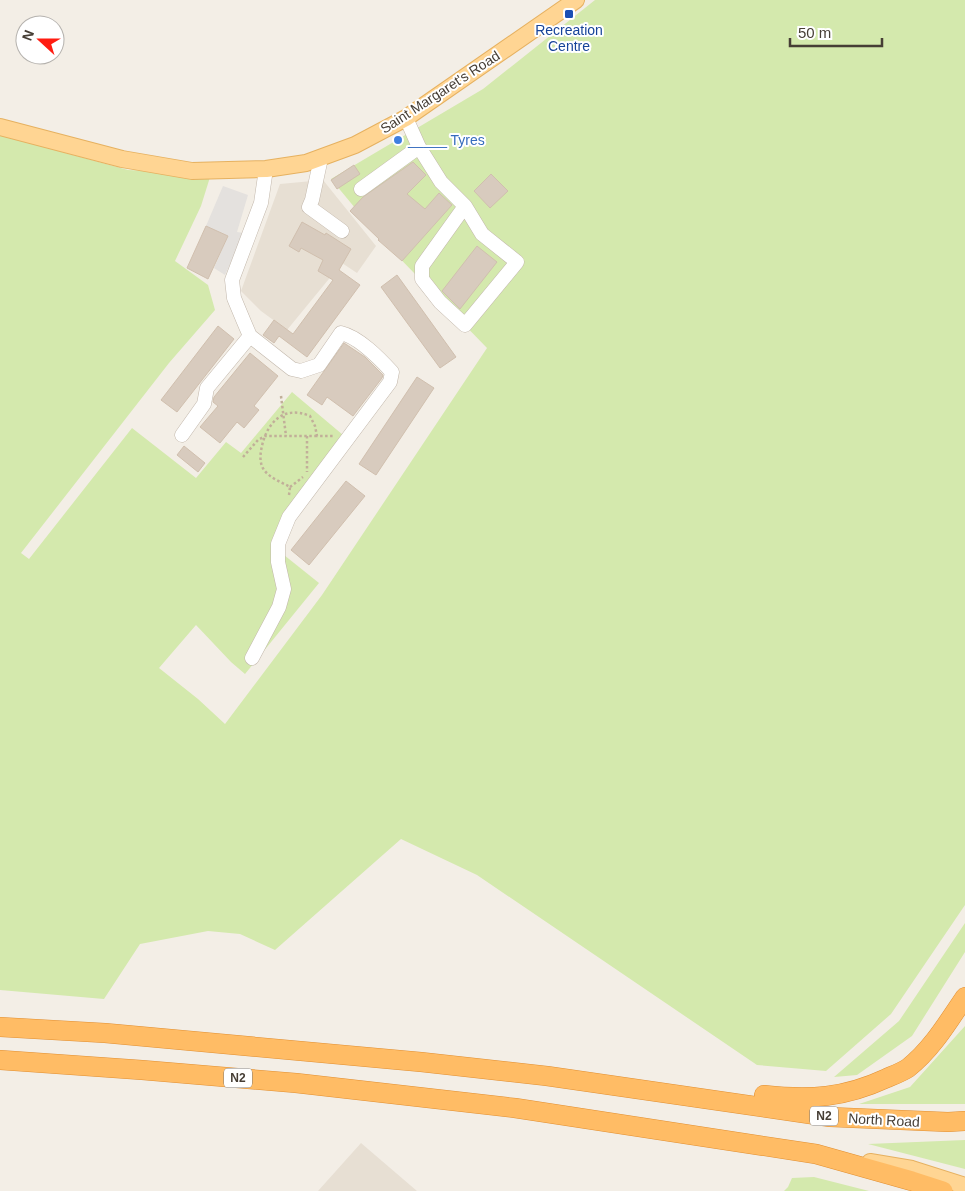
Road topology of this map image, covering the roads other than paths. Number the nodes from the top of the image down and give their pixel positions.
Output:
1 (576, 0) edge
2 (406, 118) junction
3 (0, 126) edge
4 (419, 147) junction
5 (321, 158) junction
6 (266, 170) junction
7 (360, 189) dead end
8 (465, 206) junction
9 (342, 231) dead end
10 (250, 336) junction
11 (182, 435) dead end
12 (252, 658) dead end
13 (965, 997) edge
14 (0, 1027) edge
15 (0, 1060) edge
16 (547, 1076) junction
17 (965, 1121) edge
18 (816, 1154) junction
19 (965, 1186) edge
20 (943, 1191) edge

1 - 2 main road, Saint Margaret's Road
2 - 4 lane
2 - 5 main road, Saint Margaret's Road
3 - 6 main road, Saint Margaret's Road
4 - 7 lane
4 - 8 lane
5 - 6 main road, Saint Margaret's Road
5 - 9 lane
6 - 10 lane
8 - 8 lane
10 - 11 lane
10 - 12 lane
13 - 16 highway
14 - 16 highway, N2
15 - 18 highway, N2
16 - 17 highway, North Road / N2
18 - 19 main road
18 - 20 highway

